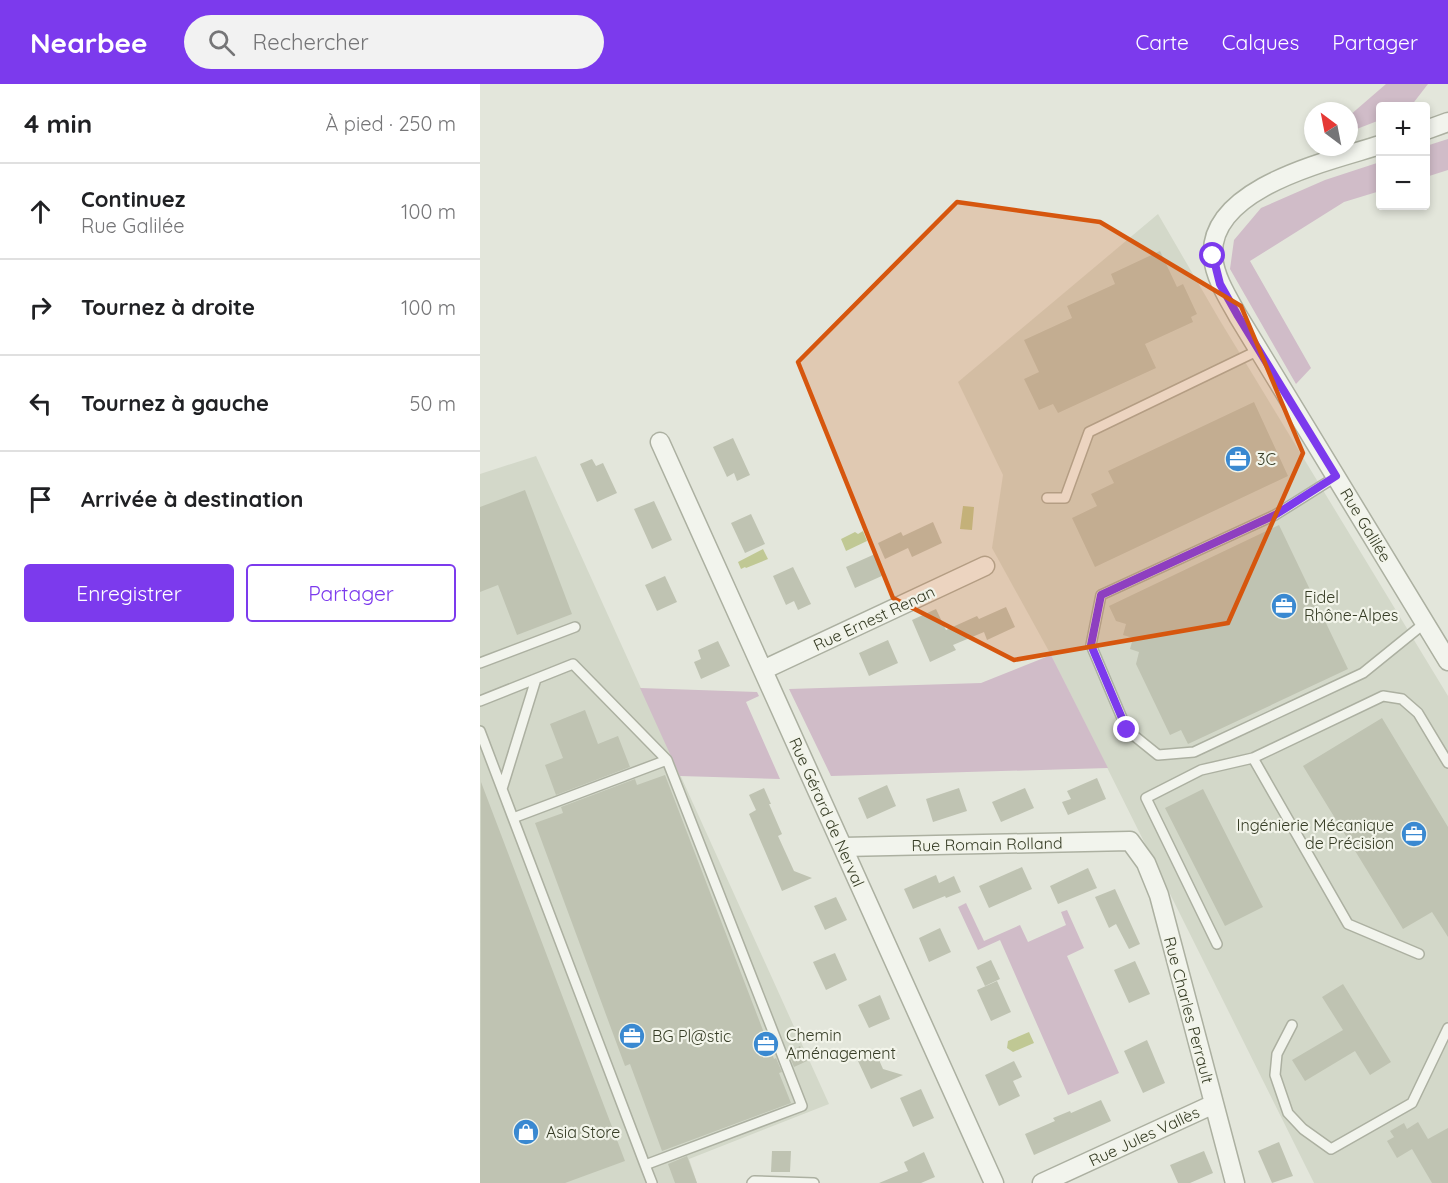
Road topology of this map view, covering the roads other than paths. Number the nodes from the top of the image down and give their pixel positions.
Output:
1 (1448, 122) edge
2 (1430, 128) edge
3 (1376, 146) edge
4 (1259, 350) junction
5 (660, 442) dead end
6 (1336, 476) junction
7 (1047, 498) dead end
8 (985, 566) dead end
9 (1426, 622) junction
10 (575, 627) dead end
11 (1448, 661) edge
12 (480, 663) edge
13 (763, 670) junction
14 (536, 679) junction
15 (480, 701) edge
16 (480, 731) edge
17 (1253, 759) junction
18 (667, 760) junction
19 (1448, 763) edge
20 (502, 789) junction
21 (513, 818) junction
22 (1130, 842) joint
23 (843, 847) junction
24 (1217, 944) dead end
25 (1419, 954) dead end
26 (1292, 1025) dead end
27 (1448, 1028) edge
28 (1214, 1104) junction
29 (645, 1165) junction
30 (652, 1183) edge
31 (752, 1183) edge
32 (814, 1183) edge
33 (994, 1183) edge
34 (1042, 1183) edge
35 (1235, 1183) edge

1 - 2 street
3 - 4 street, Rue Galilée
4 - 6 street, Rue Galilée
4 - 7 lane
5 - 13 street, Rue Gérard de Nerval
6 - 9 street, Rue Galilée
6 - 9 lane
8 - 13 street, Rue Ernest Renan
9 - 11 street, Rue Galilée
10 - 12 lane
13 - 23 street, Rue Gérard de Nerval
14 - 15 lane
14 - 18 lane
14 - 20 lane
16 - 20 lane
17 - 19 lane
17 - 24 lane
17 - 25 lane
18 - 21 lane
18 - 29 lane
20 - 21 lane
21 - 29 lane
22 - 23 street, Rue Romain Rolland
22 - 28 street, Rue Charles Perrault
23 - 33 street, Rue Gérard de Nerval
26 - 27 lane
28 - 34 street, Rue Jules Vallès
28 - 35 street, Rue Charles Perrault
29 - 30 lane
31 - 32 lane

